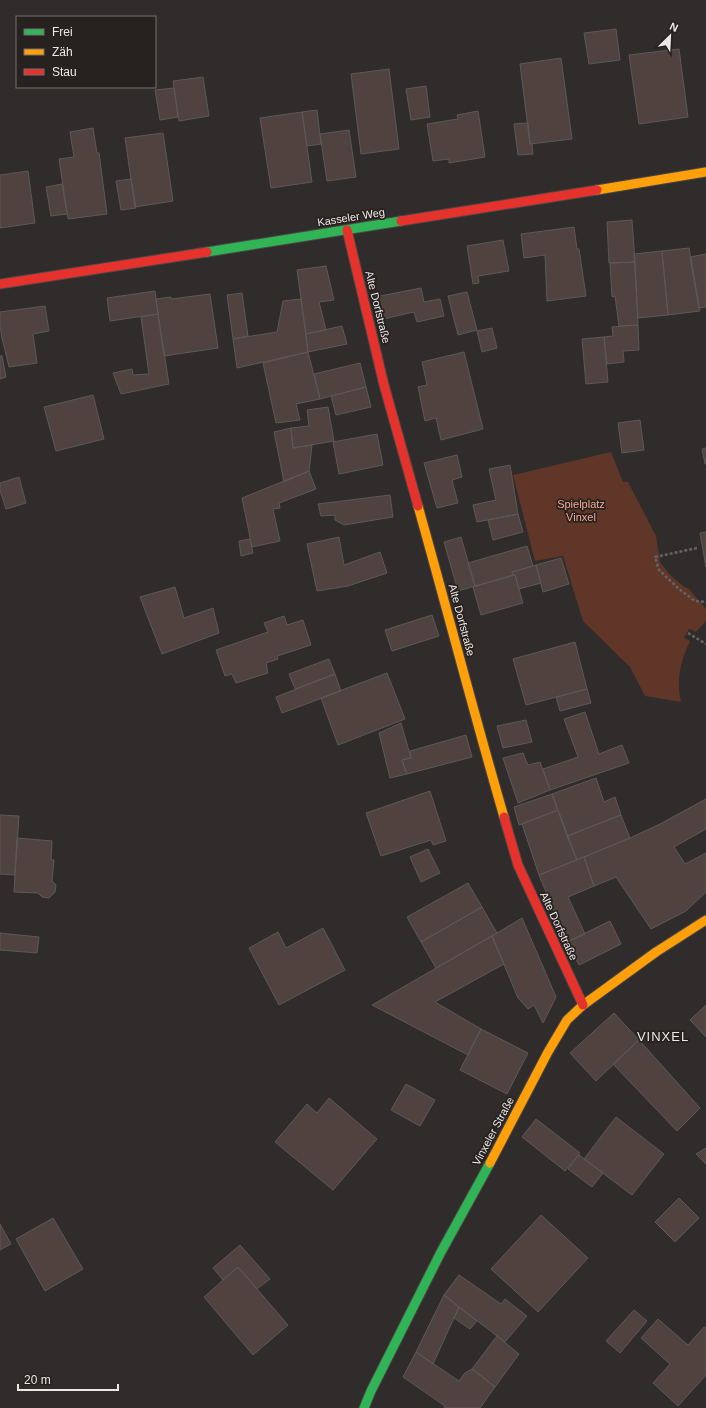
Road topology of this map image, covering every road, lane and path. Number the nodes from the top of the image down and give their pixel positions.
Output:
1 (706, 172) edge
2 (347, 230) junction
3 (0, 284) edge
4 (697, 548) dead end
5 (706, 602) edge
6 (688, 633) dead end
7 (706, 644) edge
8 (706, 920) edge
9 (583, 1005) junction
10 (364, 1408) edge

1 - 2 street, Kasseler Weg
2 - 3 street, Kasseler Weg
2 - 9 street, Alte Dorfstraße
4 - 5 path
6 - 7 path
8 - 9 street, Vinxeler Straße
9 - 10 street, Vinxeler Straße

